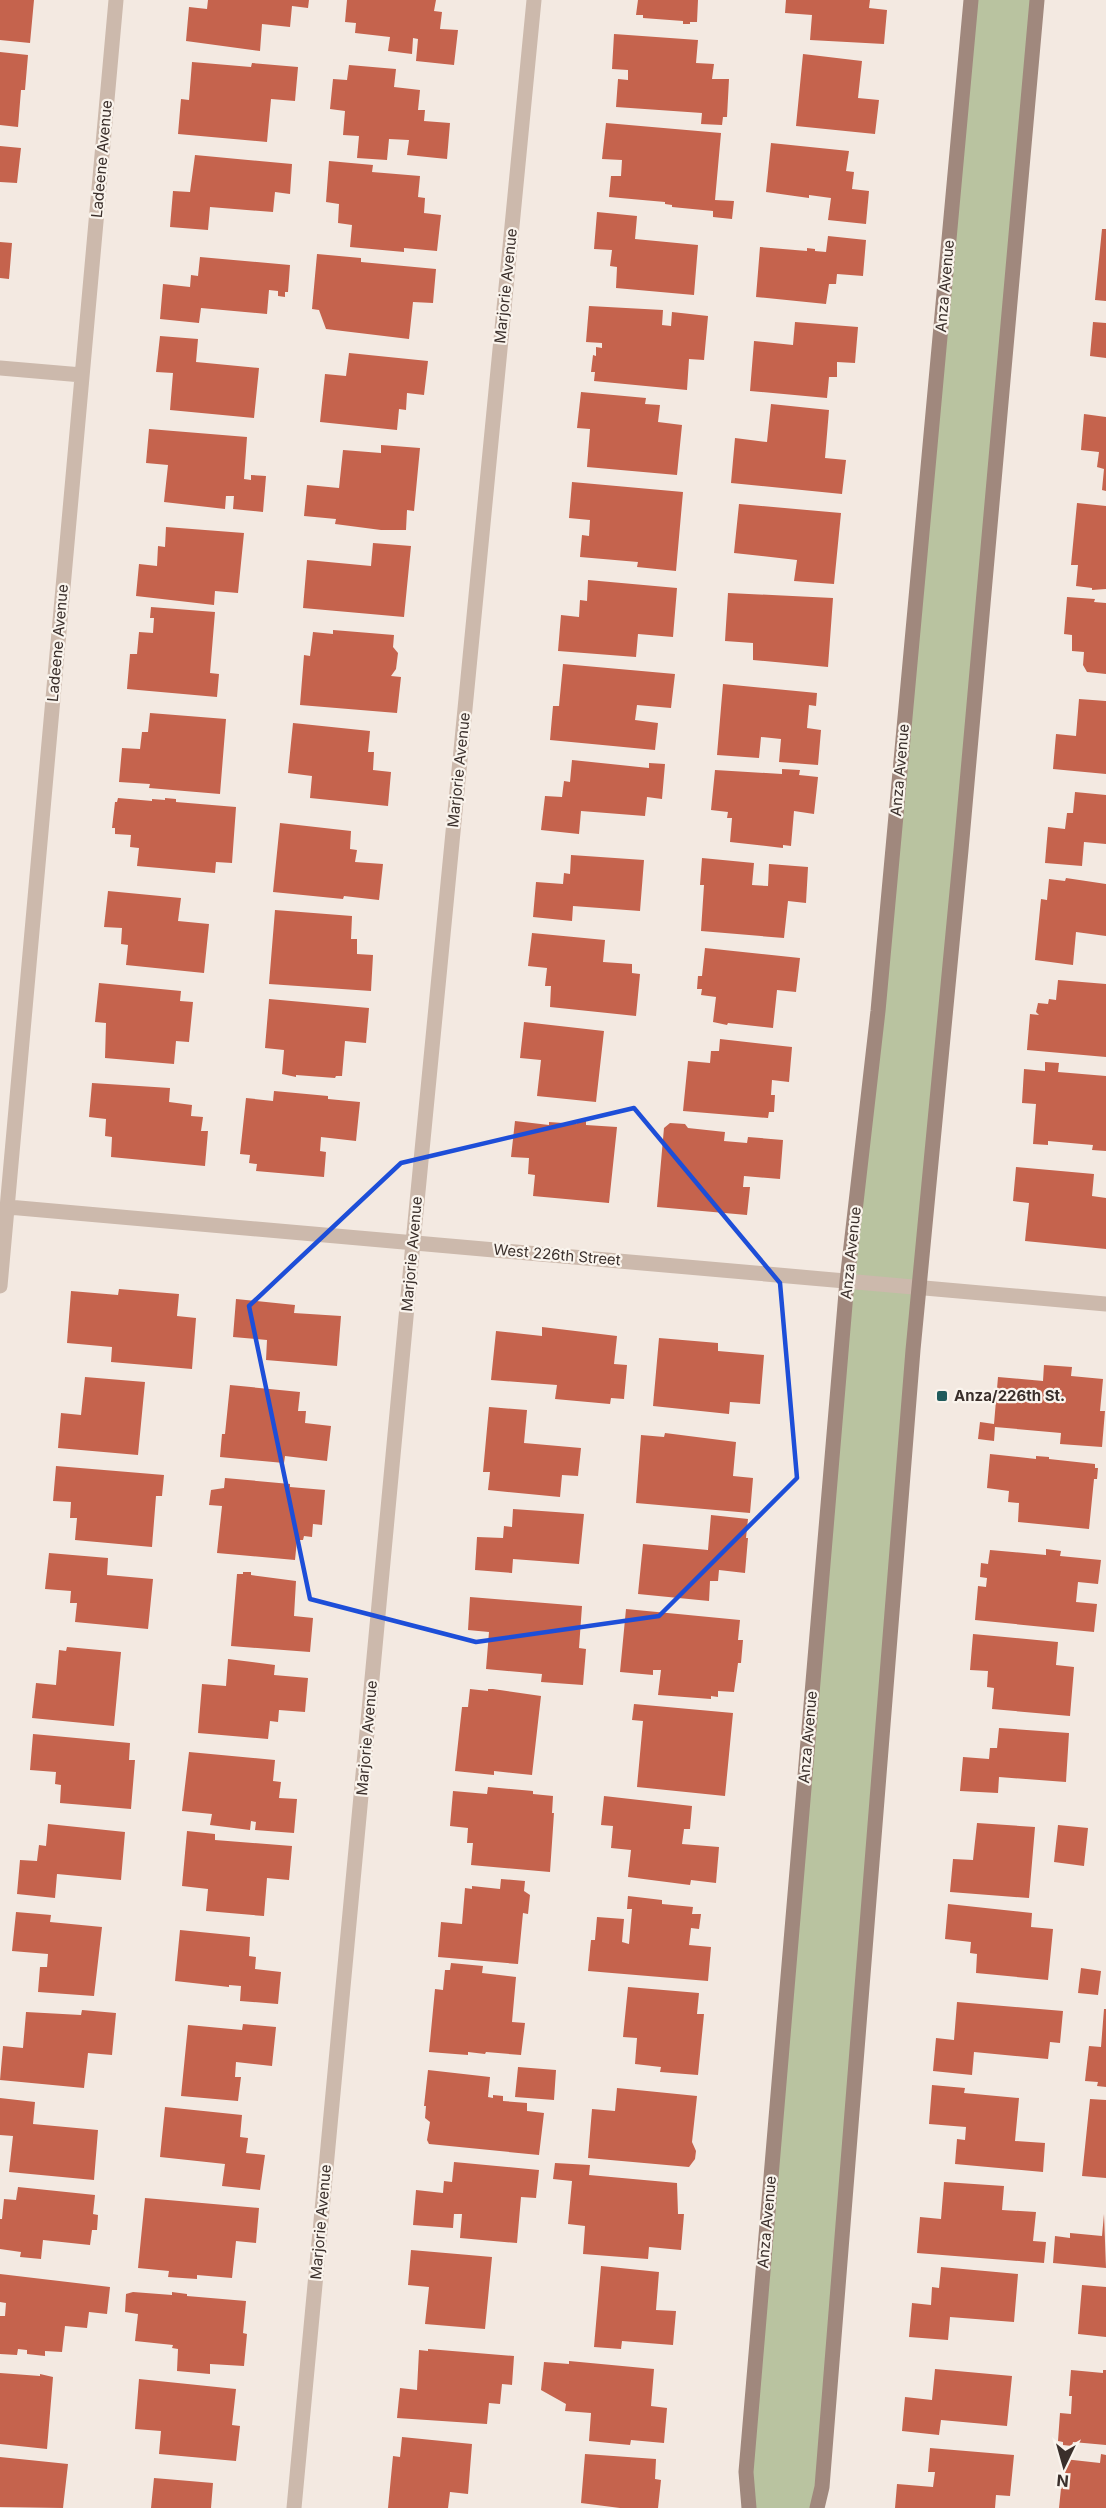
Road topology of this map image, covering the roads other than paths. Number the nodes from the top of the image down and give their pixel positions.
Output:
1 (116, 0) edge
2 (534, 0) edge
3 (971, 0) edge
4 (1037, 0) edge
5 (0, 368) edge
6 (82, 375) junction
7 (8, 1207) junction
8 (413, 1243) junction
9 (847, 1281) junction
10 (0, 1286) edge
11 (919, 1287) junction
12 (1106, 1304) edge
13 (294, 2508) edge
14 (749, 2508) edge
15 (817, 2508) edge

1 - 6 street, Ladeene Avenue
2 - 8 street, Marjorie Avenue
3 - 9 main road, Anza Avenue
4 - 11 main road
5 - 6 street
6 - 7 street, Ladeene Avenue
7 - 8 street, West 226th Street
7 - 10 street, Ladeene Avenue
8 - 9 street, West 226th Street
8 - 13 street, Marjorie Avenue
9 - 11 street, West 226th Street
9 - 14 main road, Anza Avenue
11 - 12 street, West 226th Street
11 - 15 main road

